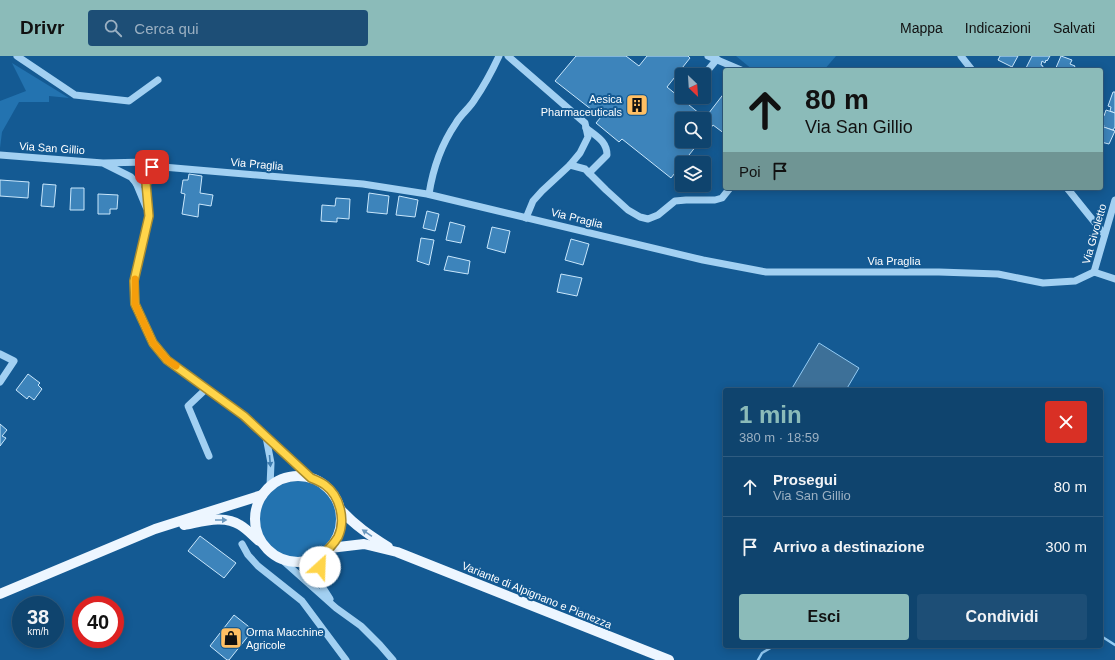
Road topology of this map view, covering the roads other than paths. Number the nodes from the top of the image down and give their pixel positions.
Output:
1 (17, 56) edge
2 (498, 56) edge
3 (508, 56) edge
4 (708, 56) edge
5 (961, 56) edge
6 (717, 59) junction
7 (710, 68) edge
8 (737, 68) edge
9 (970, 68) edge
10 (158, 80) dead end
11 (586, 128) junction
12 (0, 155) edge
13 (103, 163) junction
14 (136, 163) junction
15 (570, 165) junction
16 (153, 170) junction
17 (589, 174) junction
18 (134, 180) junction
19 (146, 183) junction
20 (729, 190) edge
21 (1069, 190) edge
22 (429, 194) junction
23 (1115, 200) edge
24 (149, 216) junction
25 (526, 218) junction
26 (1104, 234) junction
27 (1094, 272) junction
28 (998, 274) joint
29 (1115, 280) edge
30 (0, 354) edge
31 (0, 382) edge
32 (206, 389) junction
33 (266, 437) junction
34 (209, 456) dead end
35 (311, 478) junction
36 (270, 486) junction
37 (262, 494) junction
38 (340, 509) junction
39 (155, 530) junction
40 (242, 544) dead end
41 (263, 545) junction
42 (330, 548) junction
43 (397, 552) junction
44 (321, 556) junction
45 (281, 559) junction
46 (0, 594) edge
47 (336, 608) junction
48 (346, 660) edge
49 (393, 660) edge
50 (669, 660) edge

1 - 10 street
2 - 22 street
3 - 11 street
4 - 6 street
5 - 9 street
6 - 7 street
6 - 8 street
11 - 15 street
11 - 17 street
12 - 13 street, Via San Gillio
13 - 14 street, Via San Gillio
13 - 18 street, Via San Gillio
14 - 16 street, Via San Gillio
14 - 18 street
15 - 17 street
15 - 25 street
16 - 19 street
16 - 22 street, Via Praglia
17 - 20 street
18 - 19 street, Via San Gillio
18 - 24 street
19 - 24 street
21 - 26 street
22 - 25 street, Via Praglia
23 - 26 street, Via Givoletto
24 - 32 street
25 - 28 street, Via Praglia
26 - 27 street, Via Givoletto
27 - 28 street, Via Givoletto
27 - 29 street
30 - 31 street
32 - 33 street
32 - 34 street
33 - 35 street
33 -> 36 street
35 - 36 main road, Variante di Alpignano e Pianezza
35 - 38 main road, Variante di Alpignano e Pianezza
36 - 37 main road, Variante di Alpignano e Pianezza
37 - 39 main road, Variante di Alpignano e Pianezza
37 - 41 main road, Variante di Alpignano e Pianezza
38 - 42 main road, Variante di Alpignano e Pianezza
43 -> 38 main road, Variante di Alpignano e Pianezza
39 -> 41 main road, Variante di Alpignano e Pianezza
39 - 46 main road, Variante di Alpignano e Pianezza
40 - 48 street
41 - 45 main road, Variante di Alpignano e Pianezza
42 - 43 main road, Variante di Alpignano e Pianezza
42 - 44 main road, Variante di Alpignano e Pianezza
43 - 50 main road, Variante di Alpignano e Pianezza
44 - 45 main road, Variante di Alpignano e Pianezza
44 - 47 street
45 - 47 street
47 - 49 street

